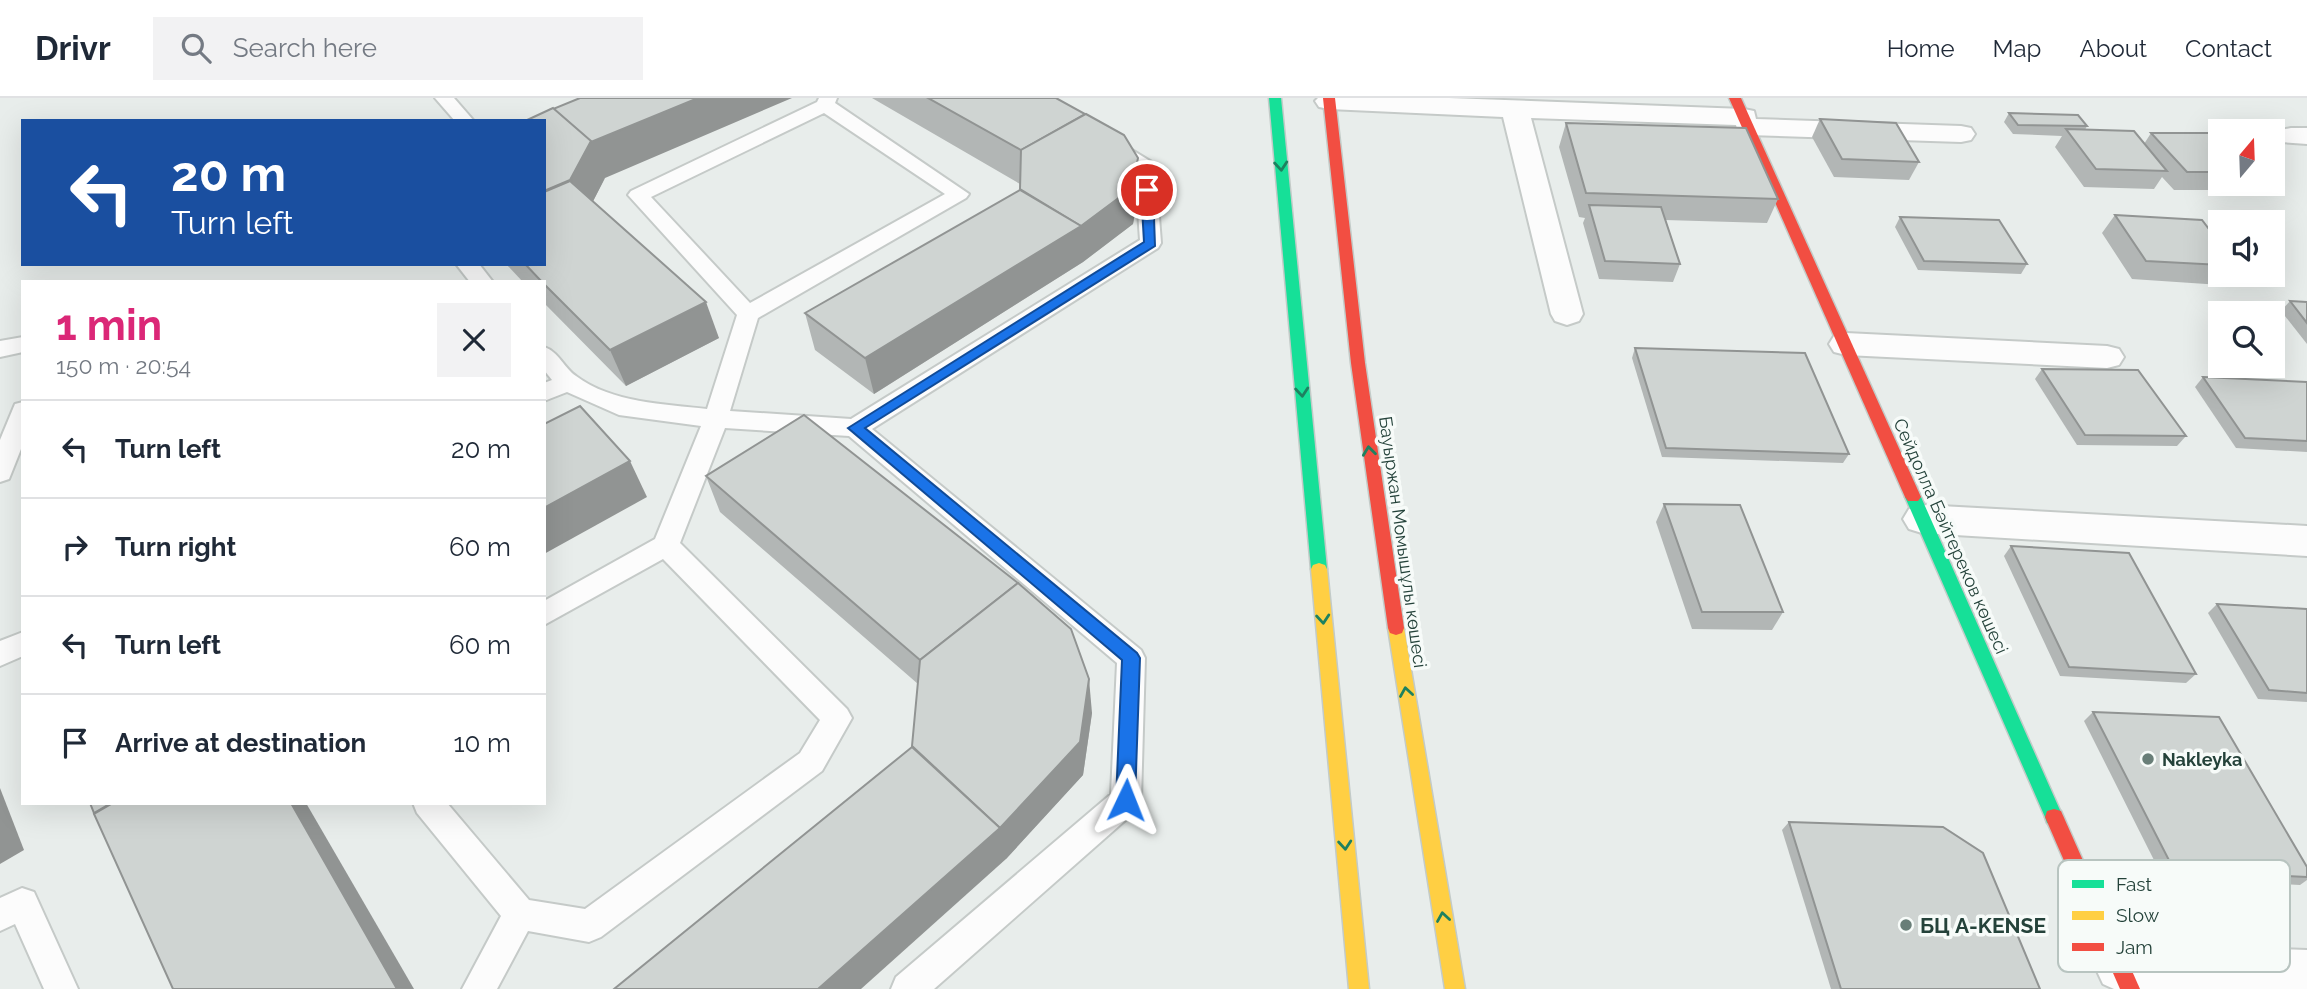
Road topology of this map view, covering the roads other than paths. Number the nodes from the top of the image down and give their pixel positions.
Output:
1 (444, 98) edge
2 (1275, 98) edge
3 (1329, 100) edge
4 (827, 102) edge
5 (1515, 109) junction
6 (1742, 114) edge
7 (463, 119) edge
8 (1085, 131) edge
9 (1961, 134) dead end
10 (469, 266) edge
11 (480, 280) edge
12 (748, 314) junction
13 (1567, 314) dead end
14 (21, 344) edge
15 (1846, 344) junction
16 (0, 349) edge
17 (546, 357) edge
18 (2107, 357) dead end
19 (567, 382) junction
20 (546, 392) edge
21 (21, 415) edge
22 (716, 419) junction
23 (855, 428) junction
24 (0, 473) edge
25 (1922, 519) junction
26 (2307, 541) edge
27 (666, 545) junction
28 (546, 613) edge
29 (21, 644) edge
30 (0, 654) edge
31 (430, 805) edge
32 (2073, 860) edge
33 (520, 914) junction
34 (0, 915) edge
35 (2307, 974) edge
36 (2125, 978) edge
37 (1455, 987) edge
38 (61, 989) edge
39 (479, 989) edge
40 (908, 989) edge
41 (1359, 989) edge

1 - 7 lane
2 -> 41 main road
3 - 5 street
37 -> 3 main road, Бауыржан Момышұлы көшесі
4 - 12 lane
4 - 12 lane
5 - 6 street
5 - 13 street
6 - 9 street
6 - 15 main road, Сейдолла Бәйтереков көшесі
8 - 23 lane
10 - 11 lane
12 - 22 lane
14 - 16 lane
15 - 18 street
15 - 25 main road, Сейдолла Бәйтереков көшесі
17 - 19 lane
19 - 20 lane
19 - 22 lane
21 - 24 lane
22 - 23 lane
22 - 27 lane
23 - 40 lane
25 - 26 street
25 - 32 main road, Сейдолла Бәйтереков көшесі
27 - 28 lane
27 - 33 lane
29 - 30 lane
31 - 33 lane
33 - 39 lane
34 - 38 lane
35 - 36 street

